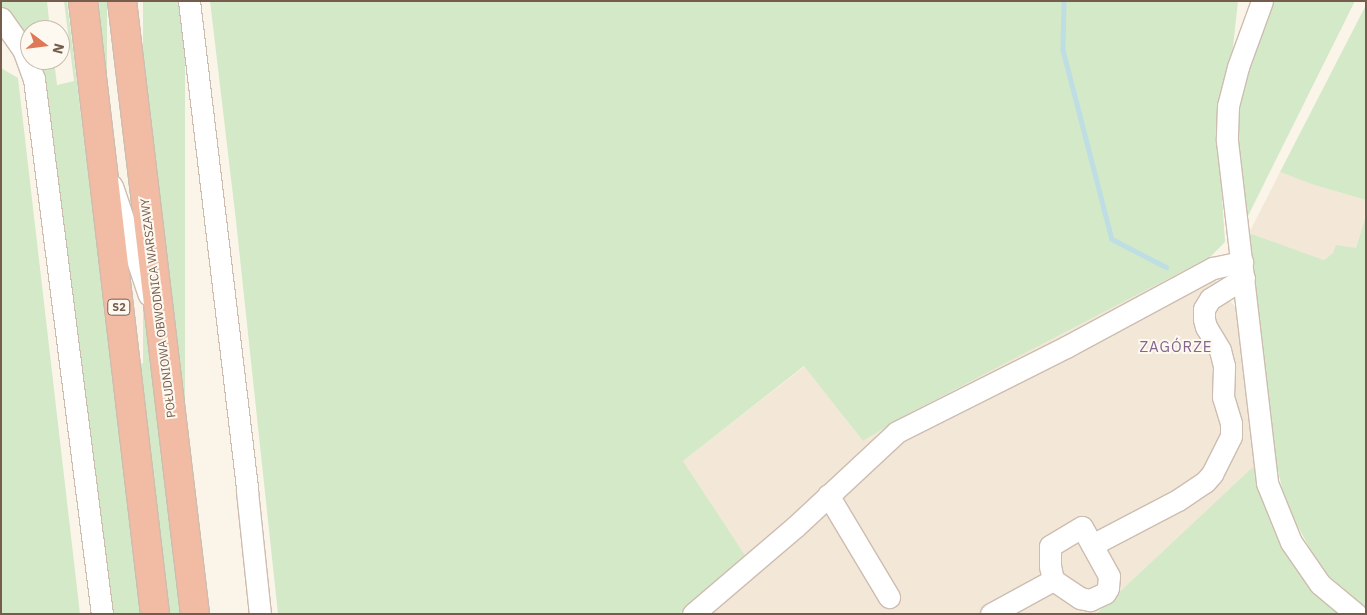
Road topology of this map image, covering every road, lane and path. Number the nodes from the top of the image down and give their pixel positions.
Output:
1 (83, 1) edge
2 (122, 1) edge
3 (189, 1) edge
4 (1246, 1) edge
5 (1262, 1) edge
6 (1, 18) edge
7 (1252, 25) junction
8 (140, 147) junction
9 (100, 150) junction
10 (131, 241) junction
11 (1243, 270) junction
12 (161, 330) junction
13 (122, 336) junction
14 (828, 495) junction
15 (1092, 546) junction
16 (1053, 580) junction
17 (889, 597) dead end
18 (102, 614) edge
19 (155, 614) edge
20 (195, 614) edge
21 (260, 614) edge
22 (693, 614) edge
23 (991, 614) edge
24 (1356, 614) edge

1 - 9 highway, S2
2 - 8 highway, POŁUDNIOWA OBWODNICA WARSZAWY
3 - 21 street
4 - 7 street
5 - 7 street
6 - 18 street
7 - 11 street
8 - 10 street
8 - 12 highway, POŁUDNIOWA OBWODNICA WARSZAWY
9 - 10 street
9 - 13 highway, S2
10 - 12 street
10 - 13 street
11 - 14 street
11 - 15 street
11 - 24 street
12 - 20 highway, POŁUDNIOWA OBWODNICA WARSZAWY
13 - 19 highway, S2
14 - 17 street
14 - 22 street
15 - 16 street
15 - 16 street
16 - 23 street

